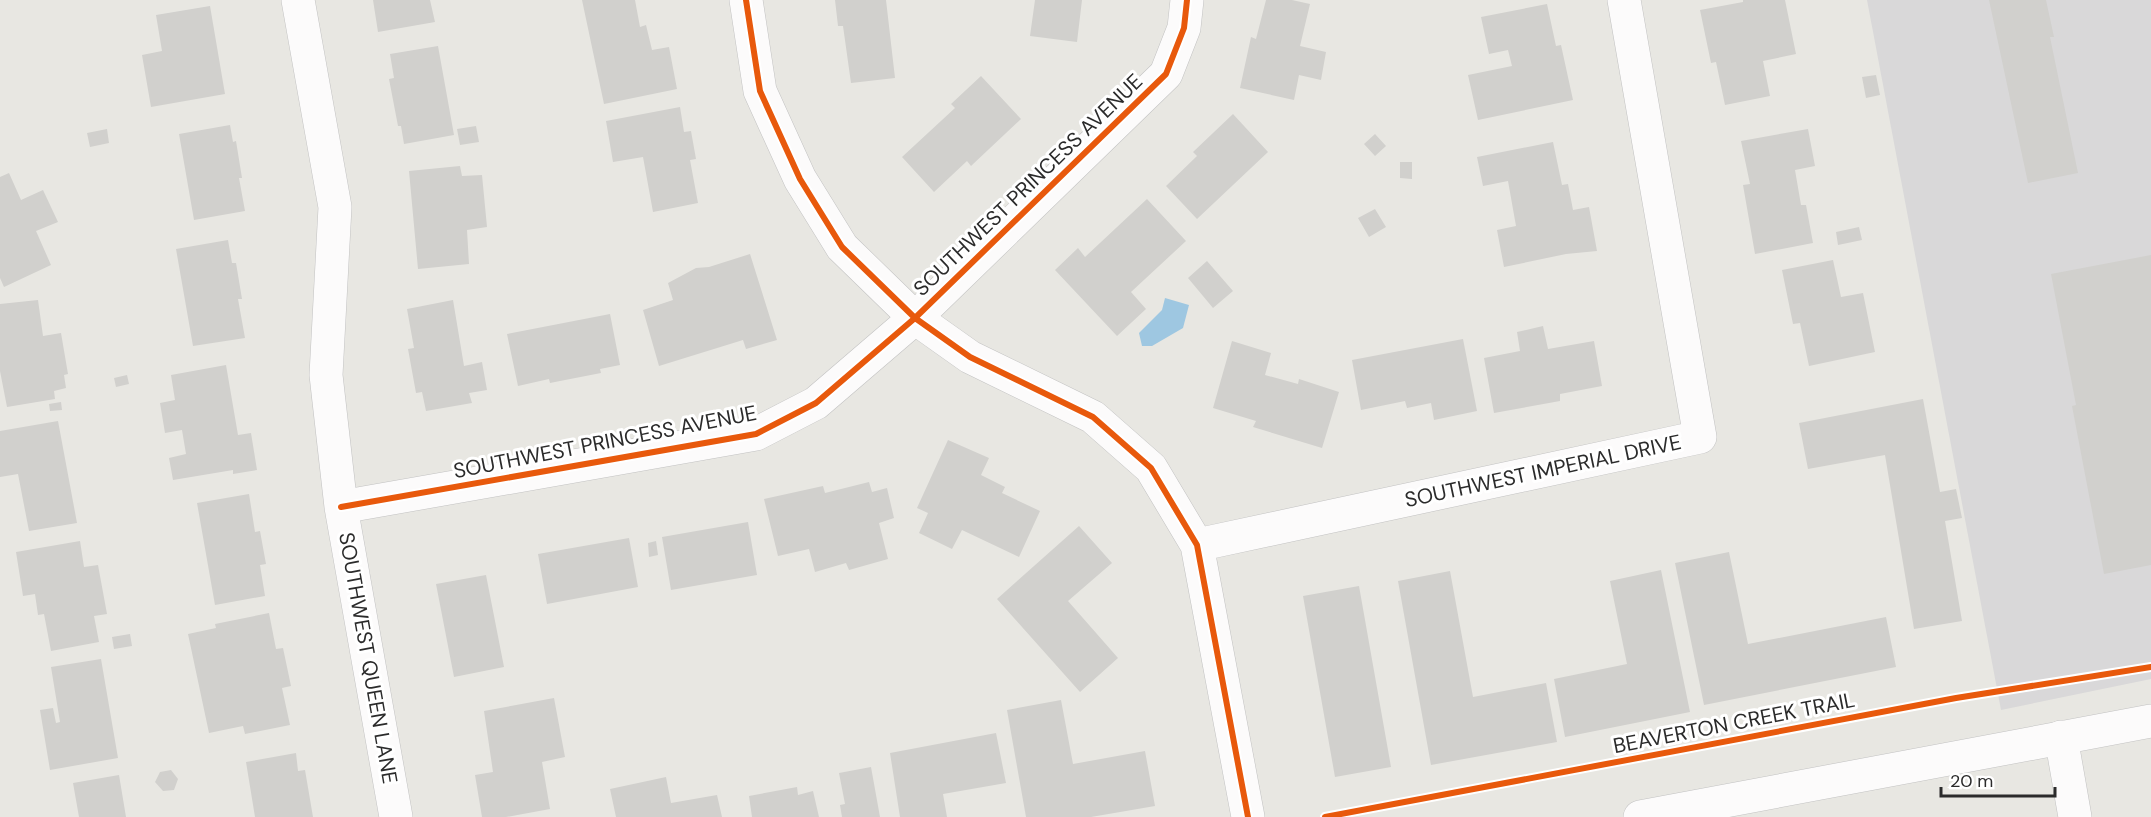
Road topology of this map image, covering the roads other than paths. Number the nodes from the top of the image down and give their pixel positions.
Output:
1 (298, 0) edge
2 (746, 0) edge
3 (1187, 0) edge
4 (1624, 0) edge
5 (915, 318) junction
6 (342, 507) junction
7 (1197, 545) junction
8 (2151, 722) edge
9 (2061, 737) junction
10 (396, 817) edge
11 (1248, 817) edge
12 (1640, 817) edge
13 (2075, 817) edge

1 - 6 street, SOUTHWEST QUEEN LANE
2 - 5 street
3 - 5 street, SOUTHWEST PRINCESS AVENUE
4 - 7 street, SOUTHWEST IMPERIAL DRIVE
5 - 6 street, SOUTHWEST PRINCESS AVENUE
5 - 7 street
6 - 10 street, SOUTHWEST QUEEN LANE
7 - 11 street
8 - 9 street
9 - 12 street
9 - 13 street

